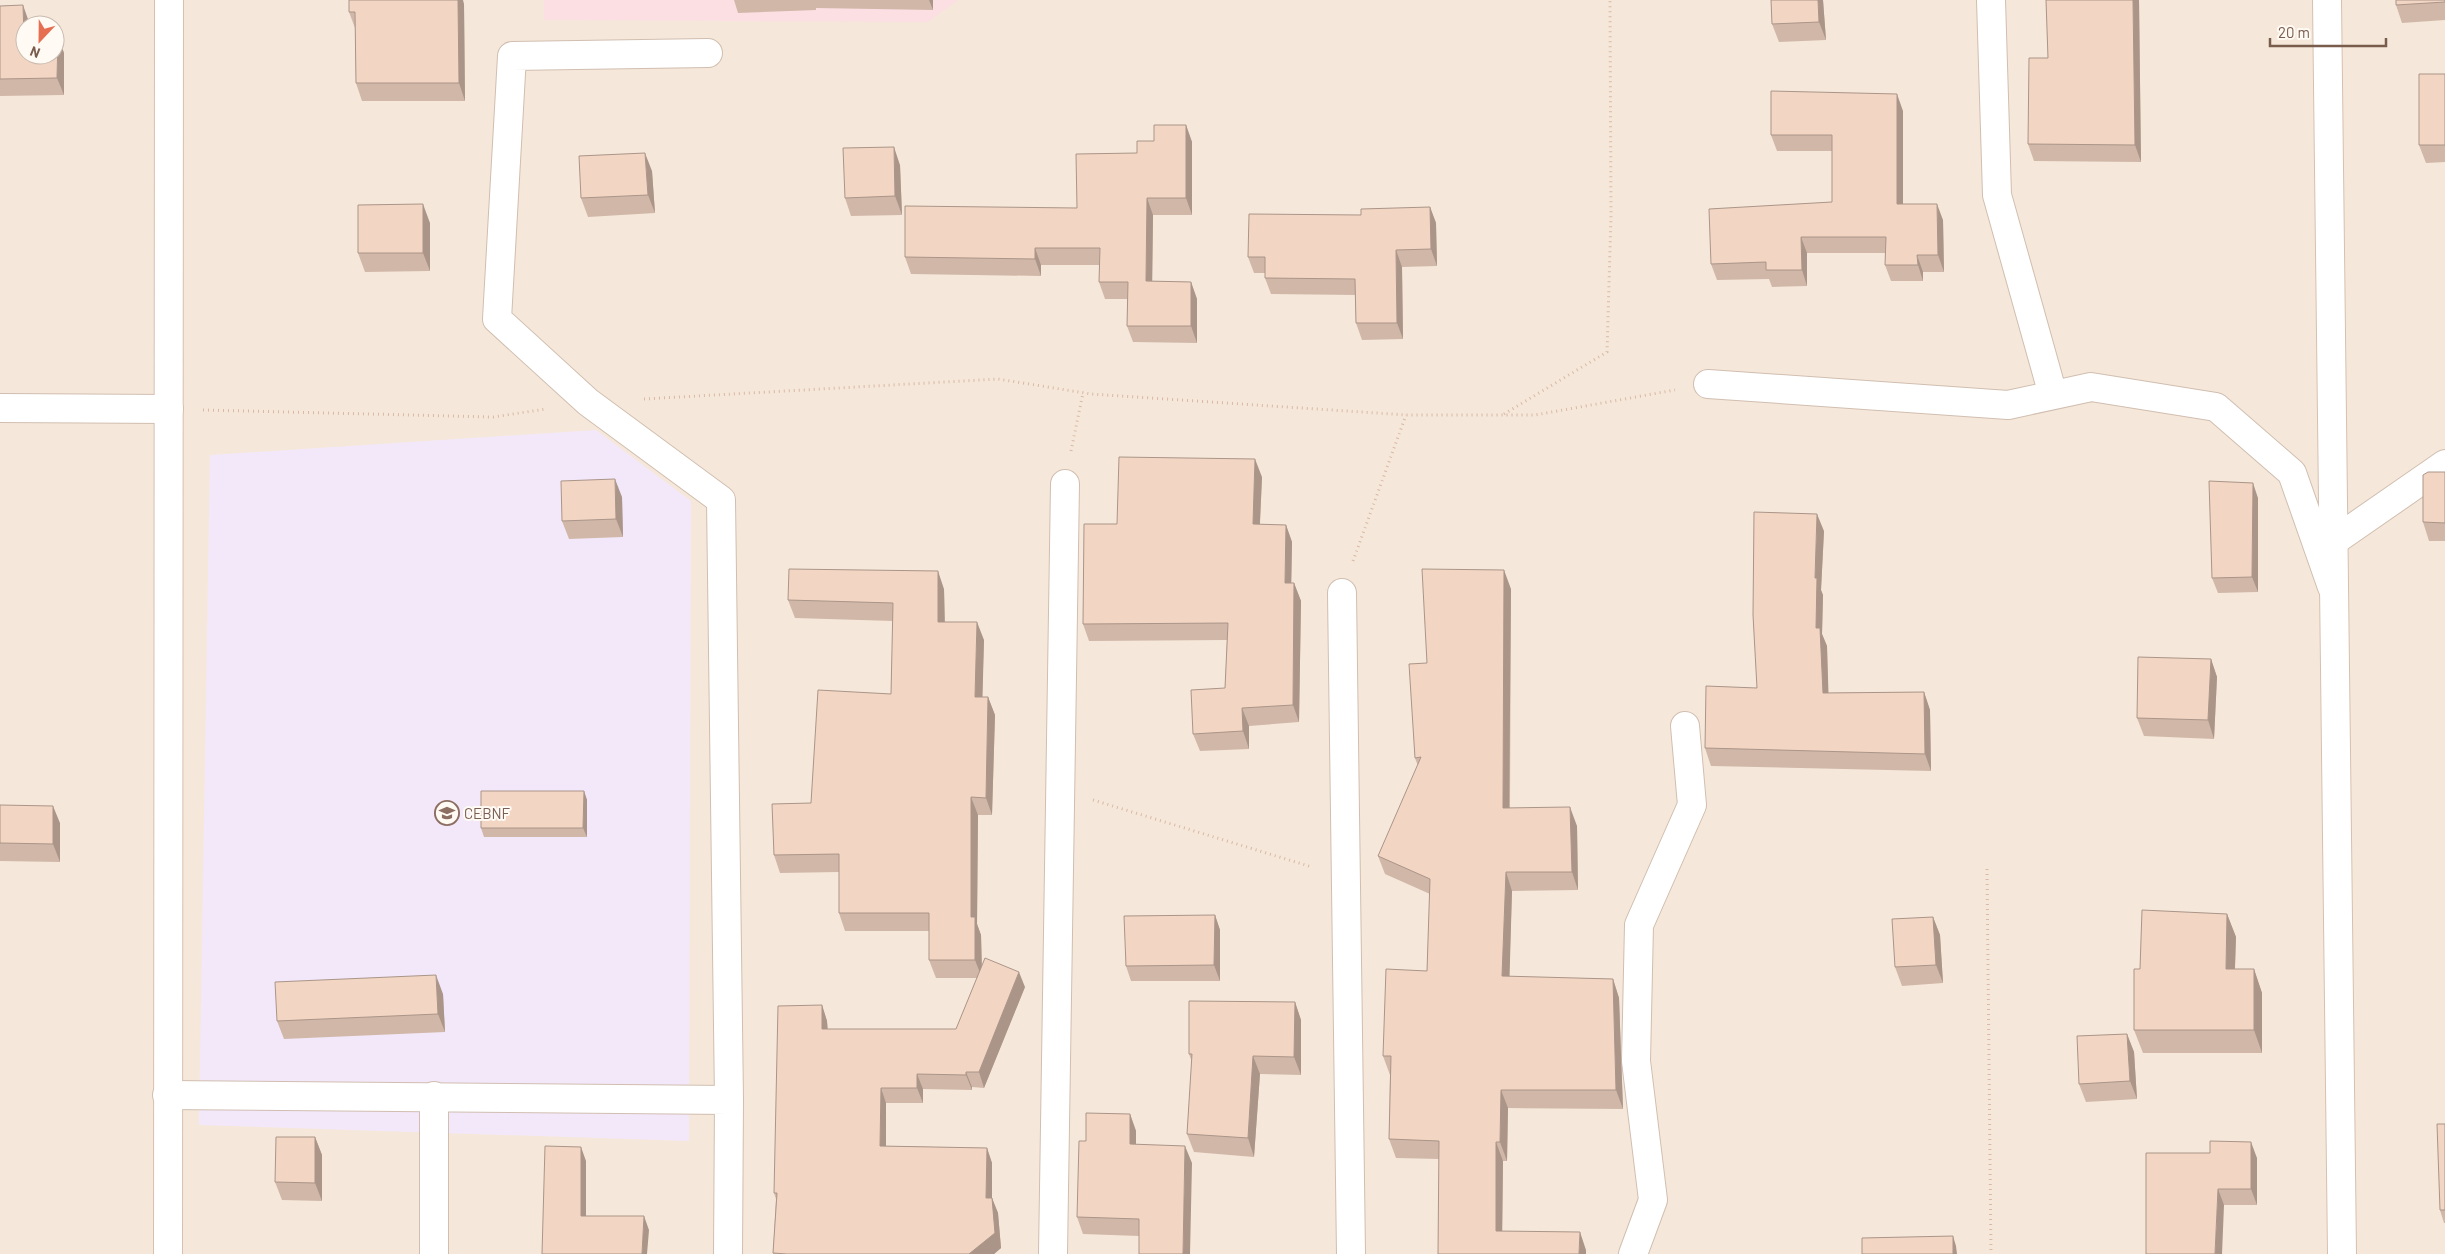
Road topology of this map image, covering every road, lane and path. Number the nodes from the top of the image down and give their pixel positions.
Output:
1 (169, 0) edge
2 (1610, 0) edge
3 (1991, 0) edge
4 (2327, 0) edge
5 (708, 53) dead end
6 (1708, 384) joint
7 (1083, 393) junction
8 (2054, 395) junction
9 (588, 402) junction
10 (0, 408) edge
11 (170, 409) junction
12 (1504, 414) junction
13 (1406, 415) junction
14 (2445, 464) edge
15 (1065, 484) joint
16 (2334, 541) junction
17 (1342, 593) joint
18 (2335, 594) junction
19 (1685, 726) dead end
20 (1060, 790) junction
21 (1988, 869) dead end
22 (1346, 876) junction
23 (167, 1096) junction
24 (434, 1096) junction
25 (729, 1100) junction
26 (168, 1254) edge
27 (434, 1254) edge
28 (728, 1254) edge
29 (1053, 1254) edge
30 (1351, 1254) edge
31 (1632, 1254) edge
32 (1991, 1254) edge
33 (2342, 1254) edge

1 - 11 street
2 - 12 path
3 - 8 street
4 - 16 street
5 - 9 street
6 - 8 street
6 - 12 path
7 - 9 path
7 - 13 path
7 - 15 path
8 - 18 street
9 - 11 path
9 - 25 street
10 - 11 street
11 - 23 street
12 - 13 path
13 - 17 path
14 - 16 street
15 - 20 street
16 - 18 street
17 - 22 street
18 - 33 street
19 - 31 street
20 - 22 path
20 - 29 street
21 - 32 path
22 - 30 street
23 - 24 street
23 - 26 street
24 - 25 street
24 - 27 street
25 - 28 street

